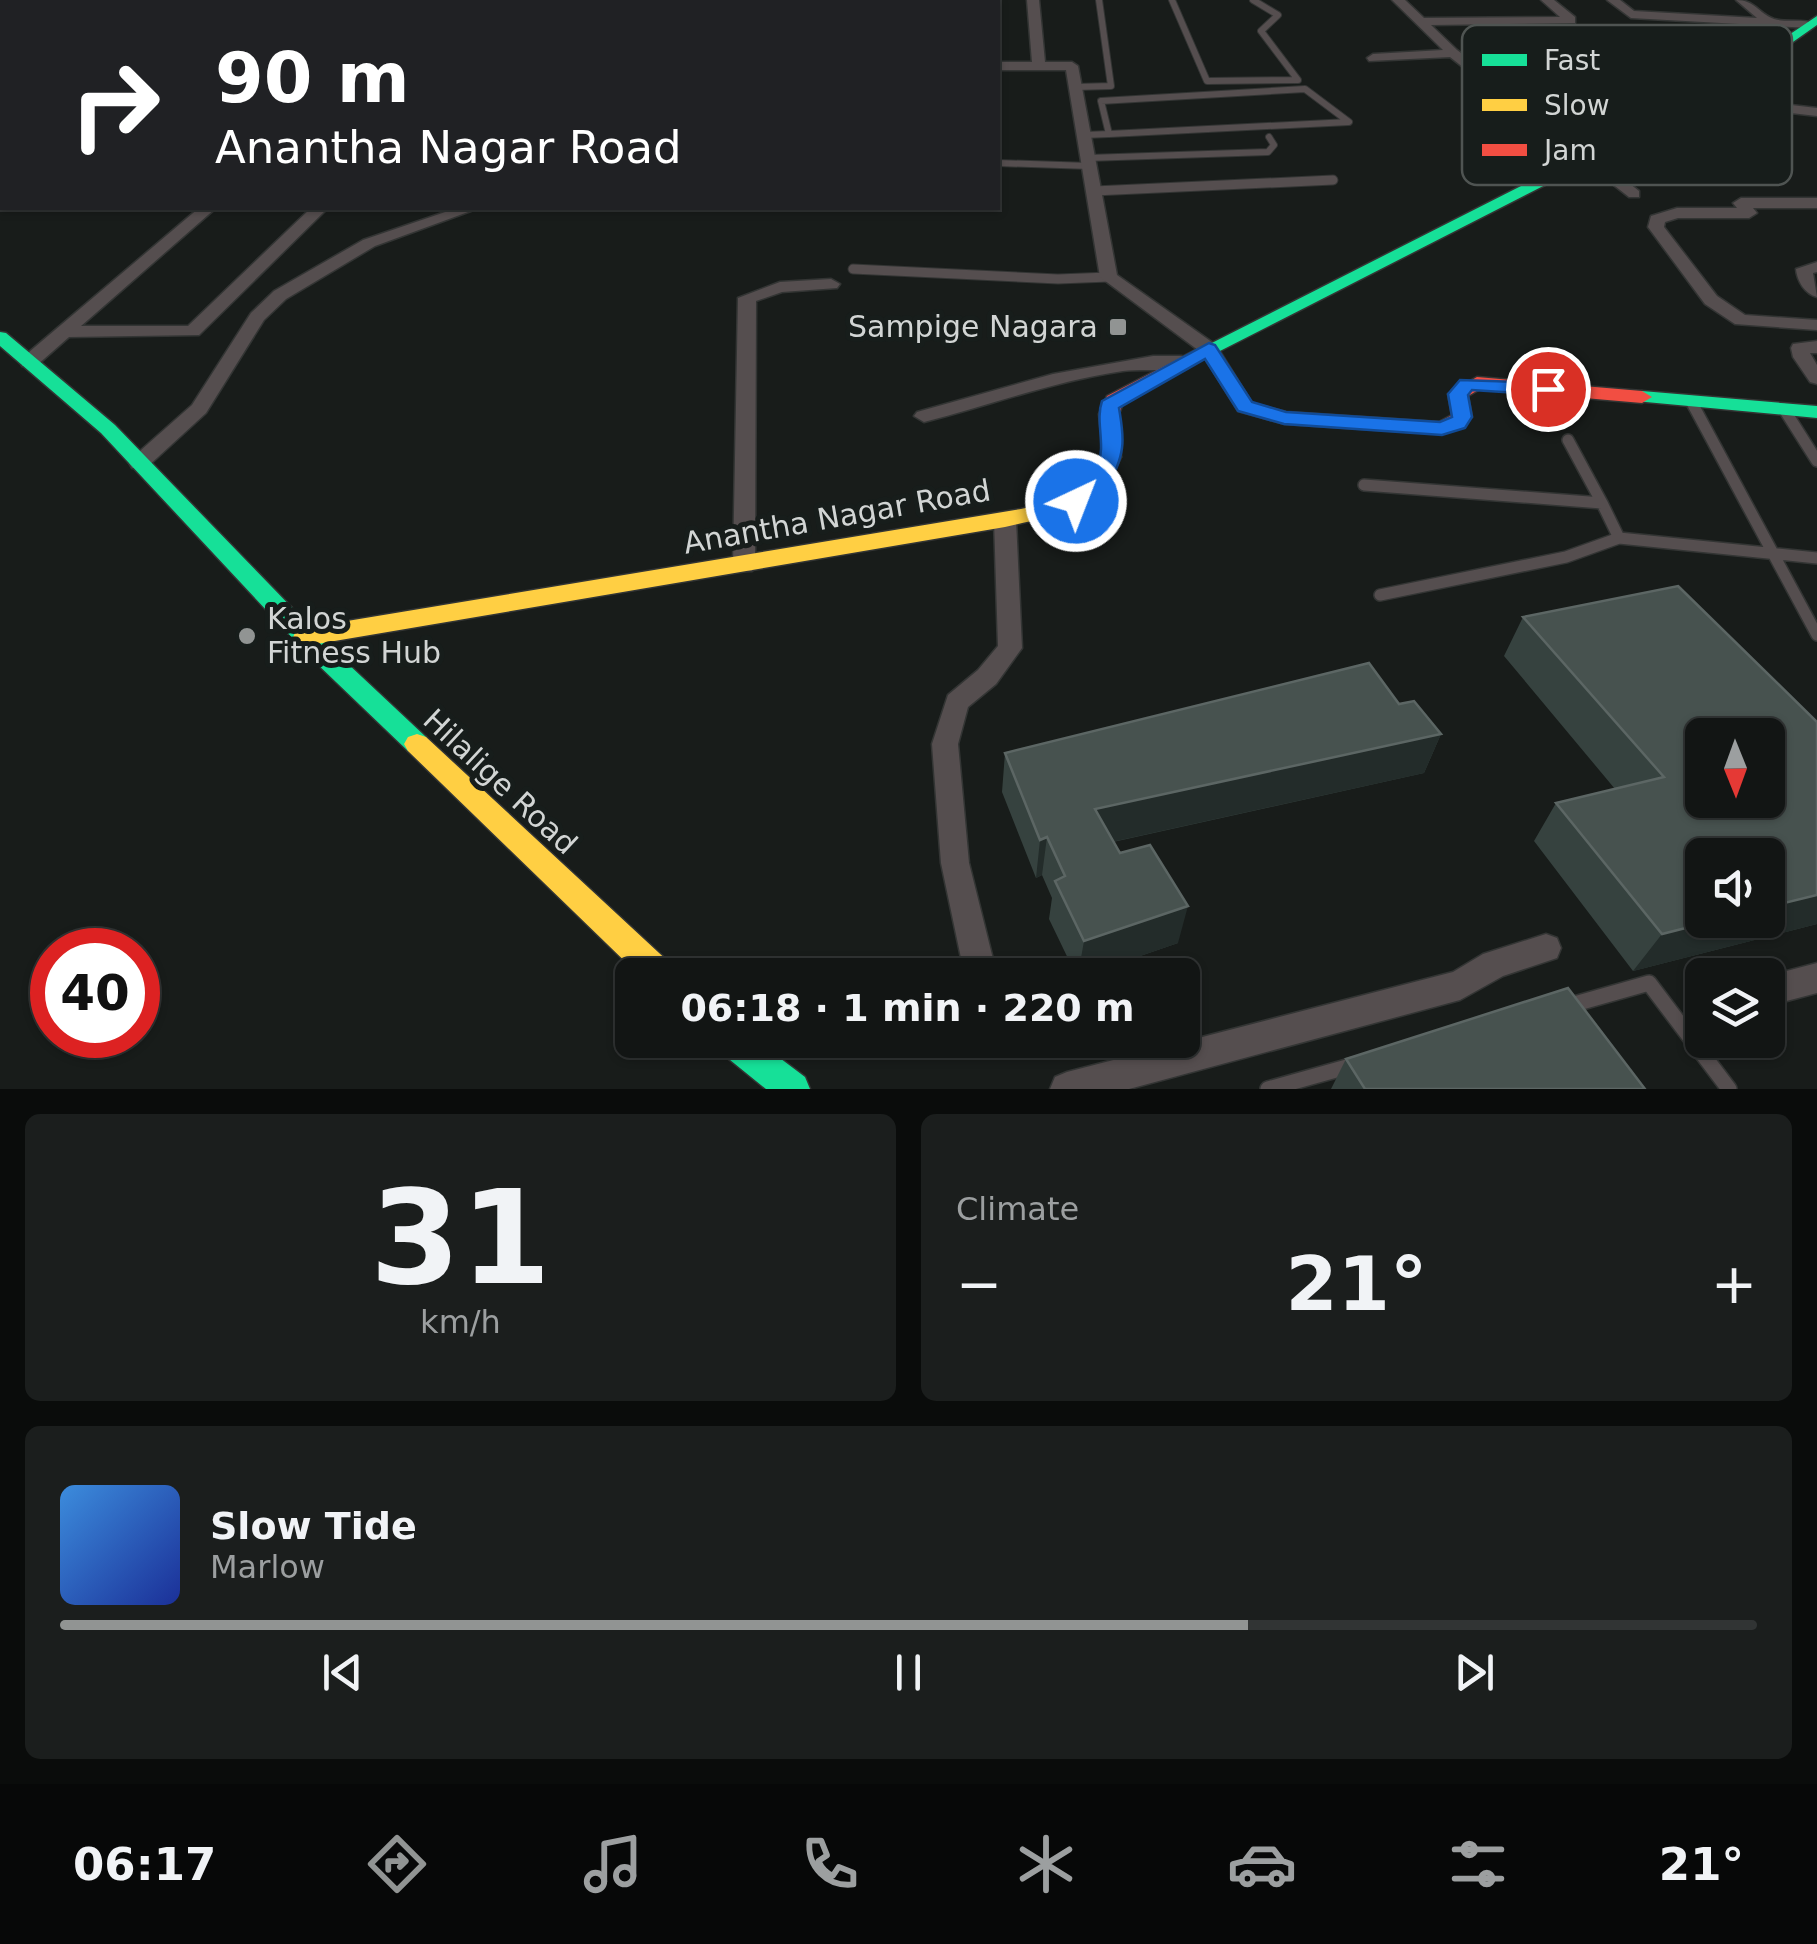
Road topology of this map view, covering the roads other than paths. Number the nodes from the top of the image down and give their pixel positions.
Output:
1 (1033, 0) edge
2 (1099, 0) edge
3 (1172, 0) edge
4 (1253, 0) edge
5 (1398, 0) edge
6 (1547, 0) edge
7 (1613, 0) edge
8 (1742, 0) edge
9 (1420, 22) junction
10 (1770, 22) junction
11 (1814, 22) edge
12 (1792, 37) edge
13 (1453, 53) junction
14 (1373, 58) dead end
15 (1462, 60) edge
16 (1000, 66) edge
17 (1040, 66) junction
18 (1076, 86) junction
19 (1792, 109) edge
20 (1817, 112) edge
21 (1109, 134) junction
22 (1084, 135) junction
23 (1269, 137) dead end
24 (1089, 162) junction
25 (1000, 163) edge
26 (1333, 180) dead end
27 (1542, 185) edge
28 (1622, 185) edge
29 (1094, 191) junction
30 (1634, 194) dead end
31 (1817, 204) edge
32 (206, 210) edge
33 (318, 210) edge
34 (465, 210) edge
35 (1817, 267) edge
36 (854, 269) dead end
37 (1109, 277) junction
38 (832, 284) dead end
39 (1817, 292) edge
40 (1817, 325) edge
41 (64, 332) junction
42 (0, 337) edge
43 (1817, 346) edge
44 (1209, 349) junction
45 (30, 362) junction
46 (1182, 362) junction
47 (1817, 378) edge
48 (1691, 401) junction
49 (1784, 409) junction
50 (1817, 412) edge
51 (924, 416) dead end
52 (1568, 440) dead end
53 (1817, 461) edge
54 (139, 463) junction
55 (1364, 485) dead end
56 (1602, 504) junction
57 (1005, 520) junction
58 (1619, 538) junction
59 (1774, 554) junction
60 (1817, 558) edge
61 (744, 565) junction
62 (1380, 595) dead end
63 (1817, 635) edge
64 (305, 637) junction
65 (1546, 948) dead end
66 (643, 958) edge
67 (977, 958) edge
68 (1817, 978) edge
69 (1785, 986) edge
70 (1554, 1010) edge
71 (756, 1058) edge
72 (1363, 1062) edge
73 (793, 1089) edge
74 (1066, 1089) edge
75 (1268, 1089) edge
76 (1729, 1089) edge

1 - 17 street
2 - 18 lane
3 - 4 lane
5 - 9 street
6 - 9 street
7 - 10 street
8 - 10 street
9 - 13 street
10 - 11 street
11 - 12 street, Anantha Nagar Road
13 - 14 street
13 - 15 street
16 - 17 street
17 - 18 street
18 - 22 street
19 - 20 street
21 - 21 lane
21 - 22 lane
22 - 24 street
23 - 24 lane
24 - 25 lane
24 - 29 street
26 - 29 lane
27 - 44 street, Anantha Nagar Road
28 - 30 street
29 - 37 street
31 - 40 street
32 - 41 street
33 - 41 street
34 - 54 street
35 - 39 street
36 - 37 lane
37 - 44 street
38 - 61 street
41 - 45 street
42 - 45 street, Hilalige Road
43 - 47 street
44 - 46 street, Anantha Nagar Road
44 - 48 street
45 - 54 street, Hilalige Road
46 - 51 street
46 - 57 street, Anantha Nagar Road
48 - 49 street
48 - 59 lane
49 - 50 street
49 - 53 lane
52 - 56 lane
54 - 64 street, Hilalige Road
55 - 56 lane
56 - 58 lane
57 - 61 street, Anantha Nagar Road
57 - 67 street
58 - 59 lane
58 - 62 lane
59 - 60 lane
59 - 63 lane
61 - 64 street, Anantha Nagar Road
64 - 66 street, Hilalige Road
65 - 74 street
68 - 69 street
70 - 76 lane
71 - 73 street
72 - 75 lane

